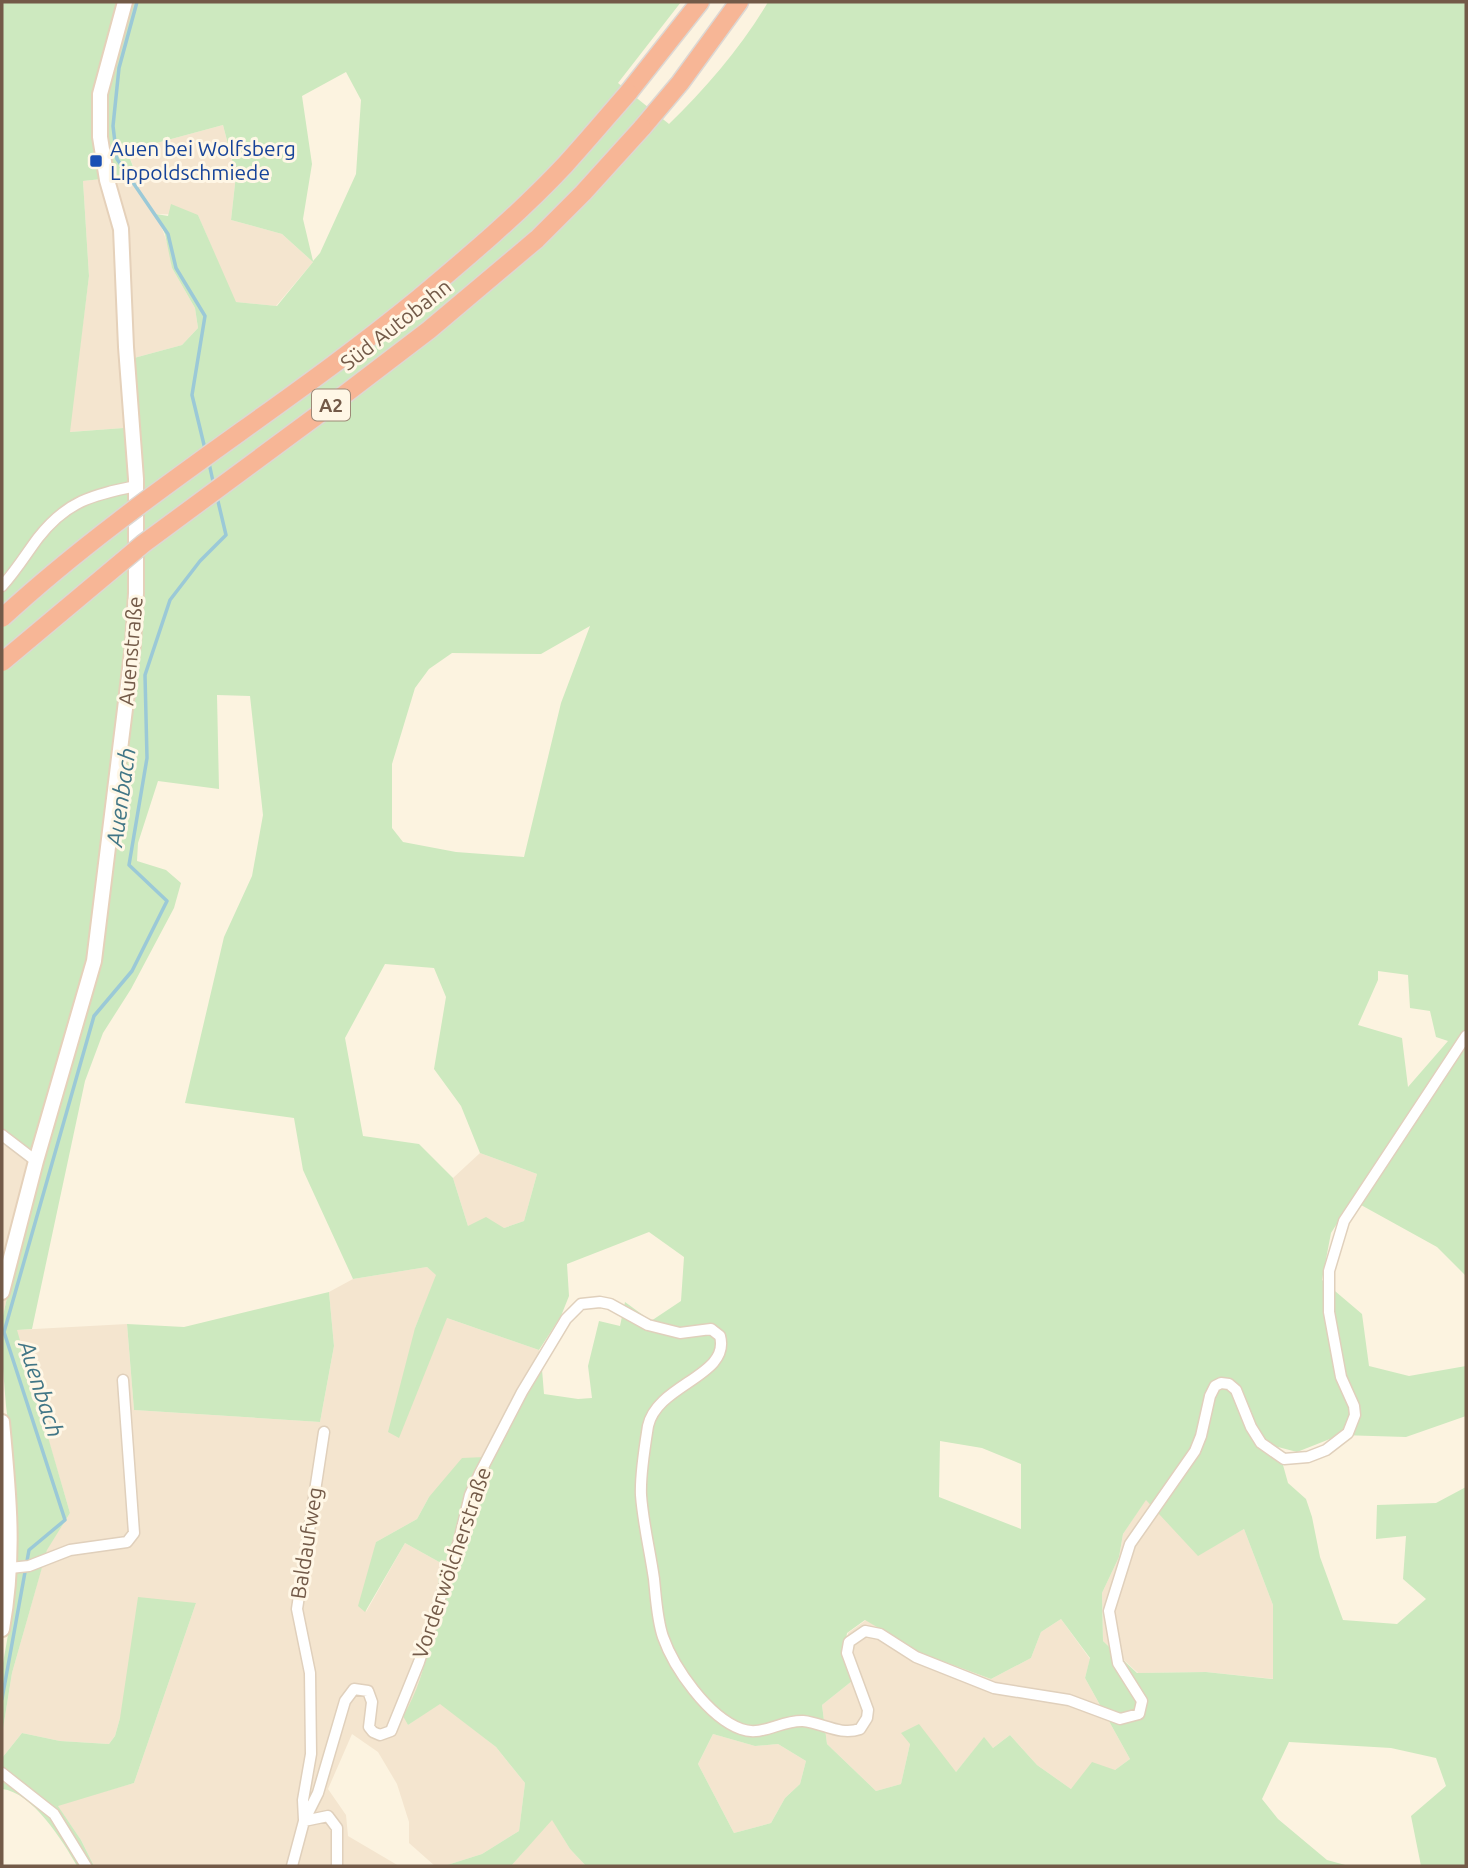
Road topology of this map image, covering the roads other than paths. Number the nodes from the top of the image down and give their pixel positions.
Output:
1 (125, 2) edge
2 (700, 2) edge
3 (739, 2) edge
4 (136, 486) junction
5 (2, 586) edge
6 (2, 618) edge
7 (2, 662) edge
8 (1466, 1036) edge
9 (2, 1135) edge
10 (36, 1161) junction
11 (2, 1292) edge
12 (123, 1380) dead end
13 (2, 1422) edge
14 (324, 1432) dead end
15 (14, 1562) edge
16 (2, 1629) edge
17 (2, 1773) edge
18 (304, 1821) junction
19 (86, 1866) edge
20 (292, 1866) edge
21 (337, 1866) edge

1 - 4 street, Auenstraße
2 - 6 highway, Süd Autobahn / A2, bridge
3 - 7 highway, Süd Autobahn / A2, bridge
4 - 5 street
4 - 10 street, Auenstraße
8 - 18 street, Vorderwölcherstraße
9 - 10 street
10 - 11 street, Auenstraße
12 - 15 street
13 - 15 street
14 - 18 street, Baldaufweg
15 - 16 street
17 - 19 street
18 - 20 street
18 - 21 street

